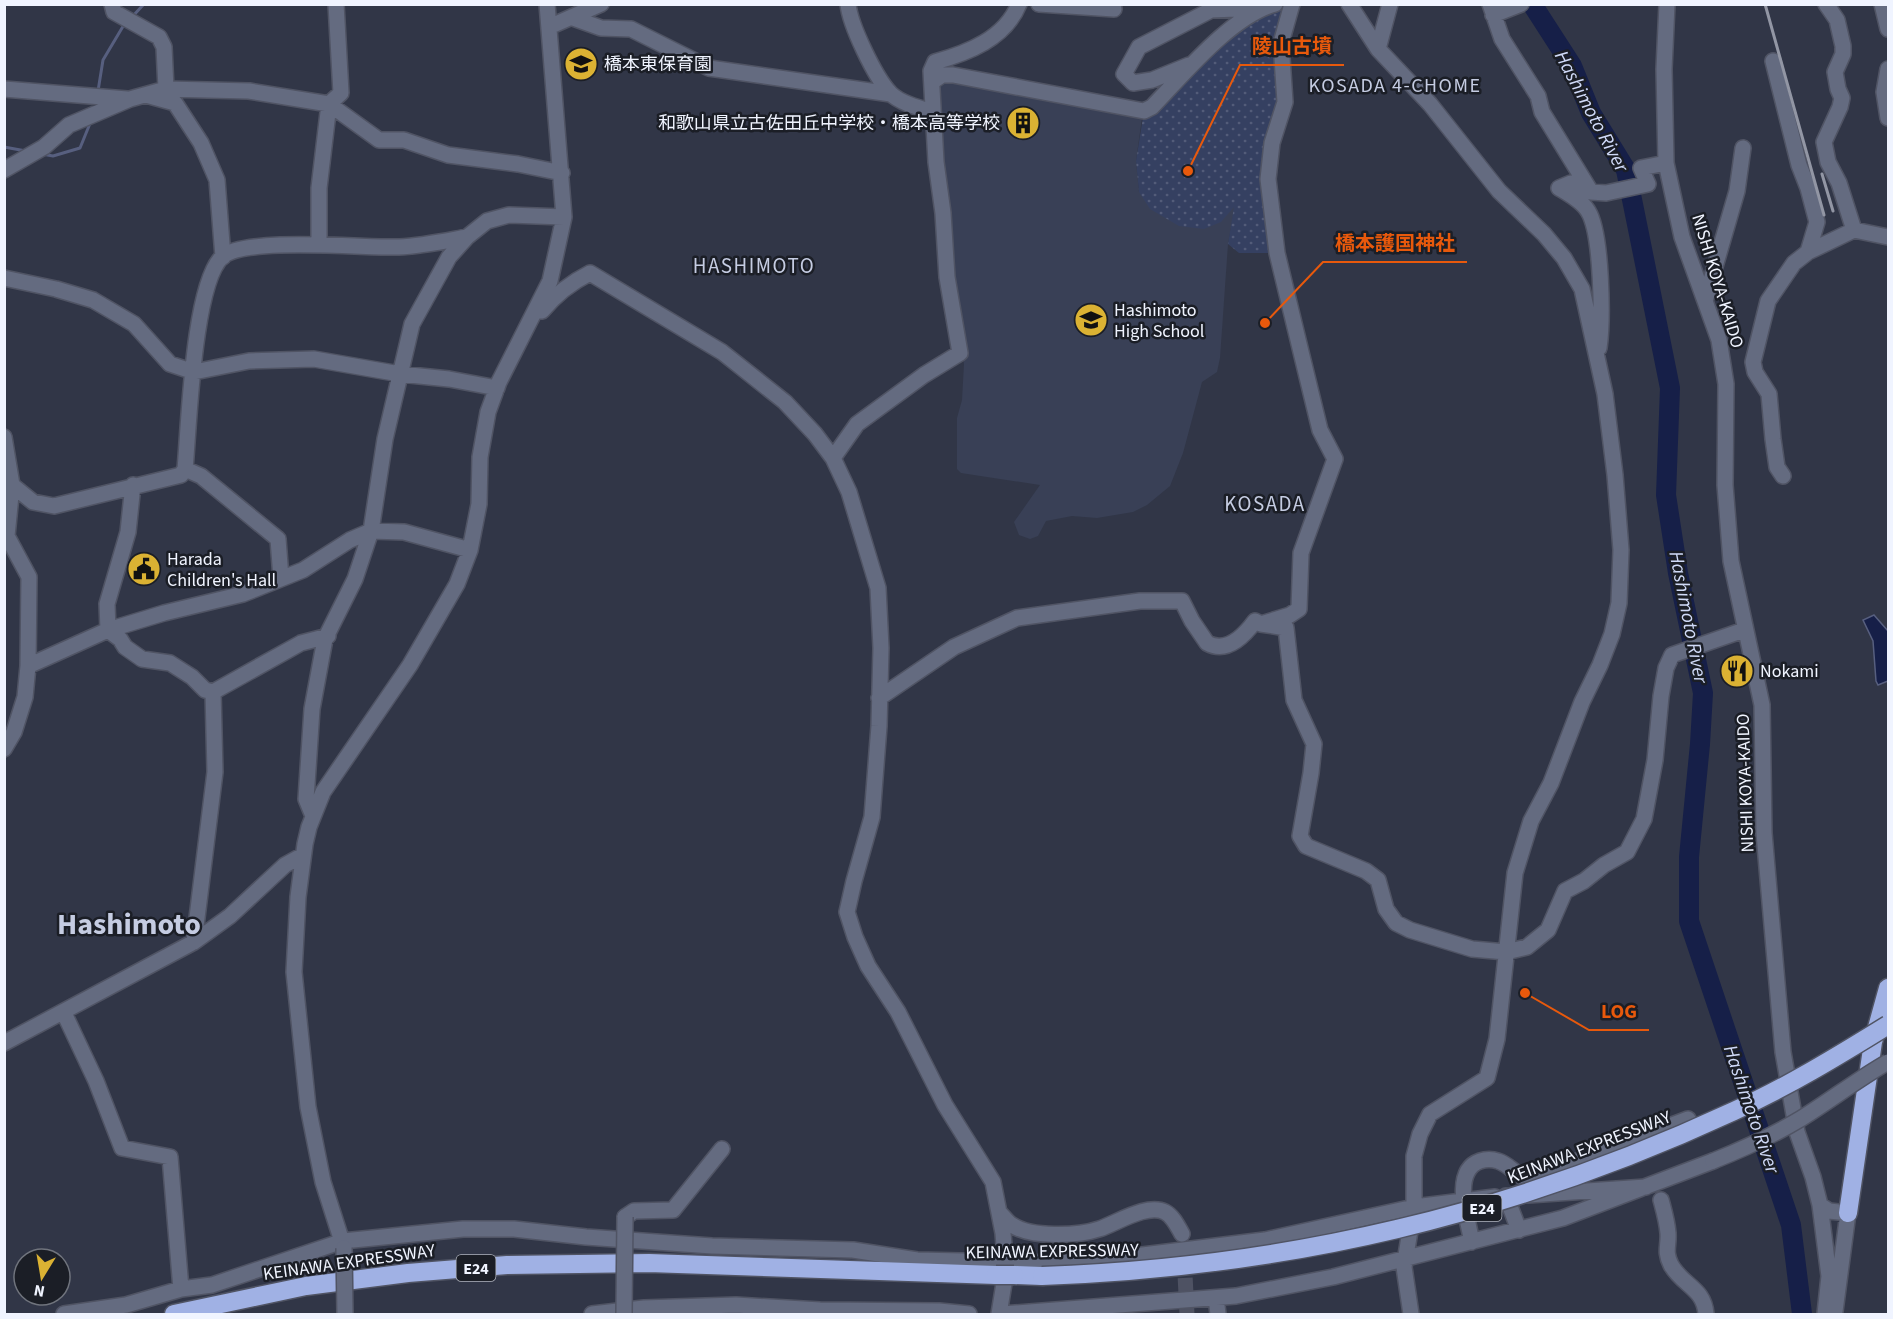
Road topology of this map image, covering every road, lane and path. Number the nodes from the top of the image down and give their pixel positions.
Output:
1 (112, 4) edge
2 (336, 4) edge
3 (547, 4) edge
4 (601, 4) edge
5 (848, 4) edge
6 (1019, 4) edge
7 (1039, 4) edge
8 (1292, 4) edge
9 (1349, 4) edge
10 (1390, 4) edge
11 (1521, 4) edge
12 (1667, 4) edge
13 (1826, 4) edge
14 (1882, 4) edge
15 (1268, 6) edge
16 (1114, 9) dead end
17 (1491, 10) edge
18 (573, 18) junction
19 (549, 27) junction
20 (1888, 29) edge
21 (1378, 49) junction
22 (1773, 61) dead end
23 (1194, 63) junction
24 (1888, 69) edge
25 (932, 82) junction
26 (4, 89) edge
27 (166, 89) junction
28 (891, 94) junction
29 (137, 97) junction
30 (329, 104) junction
31 (933, 112) junction
32 (1888, 118) edge
33 (1743, 148) dead end
34 (1666, 163) junction
35 (4, 170) edge
36 (562, 173) junction
37 (1598, 193) junction
38 (564, 217) junction
39 (1854, 230) junction
40 (467, 237) junction
41 (1888, 237) edge
42 (319, 245) junction
43 (1808, 252) junction
44 (223, 257) junction
45 (4, 278) edge
46 (1705, 301) junction
47 (524, 333) junction
48 (1598, 360) junction
49 (194, 372) junction
50 (400, 374) junction
51 (497, 388) junction
52 (4, 437) edge
53 (833, 458) junction
54 (185, 469) junction
55 (1783, 476) dead end
56 (12, 485) junction
57 (133, 485) junction
58 (371, 531) junction
59 (470, 550) junction
60 (281, 578) junction
61 (1261, 624) junction
62 (108, 630) junction
63 (1744, 630) junction
64 (328, 636) junction
65 (28, 666) junction
66 (213, 692) junction
67 (879, 698) junction
68 (4, 749) edge
69 (313, 816) junction
70 (303, 855) junction
71 (194, 942) junction
72 (1506, 952) junction
73 (1888, 988) edge
74 (64, 1013) junction
75 (1888, 1025) edge
76 (4, 1044) edge
77 (1888, 1062) edge
78 (1688, 1119) dead end
79 (722, 1149) dead end
80 (1646, 1187) junction
81 (1506, 1196) junction
82 (1464, 1200) junction
83 (1661, 1200) dead end
84 (1821, 1205) junction
85 (1414, 1207) junction
86 (999, 1212) junction
87 (1848, 1213) junction
88 (1519, 1230) junction
89 (1182, 1234) dead end
90 (1472, 1242) junction
91 (343, 1244) junction
92 (1843, 1258) junction
93 (1405, 1259) junction
94 (1005, 1271) junction
95 (182, 1289) junction
96 (1216, 1298) junction
97 (64, 1314) edge
98 (174, 1314) edge
99 (345, 1314) edge
100 (592, 1314) edge
101 (624, 1314) edge
102 (969, 1314) edge
103 (1001, 1314) edge
104 (1218, 1314) edge
105 (1411, 1314) edge
106 (1706, 1314) edge
107 (1826, 1314) edge
108 (1834, 1314) edge

1 - 27 street
2 - 30 street
3 - 19 street
4 - 18 street
5 - 28 street
6 - 25 street
7 - 16 street
8 - 61 street
9 - 21 street
10 - 21 street
11 - 17 street
12 - 34 street, NISHI KOYA-KAIDO
13 - 39 street
14 - 20 street
15 - 23 street
15 - 23 street
17 - 37 street
18 - 19 street
18 - 28 street
19 - 36 street
21 - 48 street
22 - 43 street
23 - 25 street
24 - 32 street
25 - 31 street
26 - 29 street
27 - 29 street
27 - 30 street
28 - 31 street
29 - 35 street
29 - 44 street
30 - 36 street
30 - 42 street
31 - 53 street
33 - 46 street
34 - 37 street
34 - 46 street, NISHI KOYA-KAIDO
36 - 38 street
37 - 48 street
38 - 40 street
38 - 47 street
39 - 41 street
39 - 43 street
40 - 42 street
40 - 50 street
42 - 44 street
43 - 55 street
44 - 49 street
45 - 49 street
46 - 63 street, NISHI KOYA-KAIDO
47 - 51 street
47 - 53 street
48 - 72 street
49 - 50 street
49 - 54 street
50 - 51 street
50 - 58 street
51 - 59 street
52 - 56 street
53 - 67 street
54 - 57 street
54 - 60 street
56 - 57 street
56 - 65 street
57 - 62 street
58 - 59 street
58 - 60 street
58 - 64 street
59 - 69 street
60 - 62 street
61 - 67 street
61 - 72 street
62 - 65 street
62 - 66 street
63 - 72 street
63 - 84 street, NISHI KOYA-KAIDO
64 - 66 street
64 - 69 street
65 - 68 street
66 - 71 street
67 - 86 street
69 - 70 street
70 - 71 street
70 - 91 street
71 - 74 street
72 - 85 street
73 - 87 highway, bridge
74 - 76 street
74 - 95 street
75 - 94 highway, KEINAWA EXPRESSWAY / E24, bridge
77 - 80 street, bridge
78 - 82 street
79 - 101 street, bridge
80 - 81 street
80 - 88 street
81 - 82 street
81 - 88 street
82 - 85 street
82 - 90 street
83 - 106 street
84 - 87 street
84 - 92 street
84 - 107 street, NISHI KOYA-KAIDO
85 - 93 street
85 - 94 street
86 - 89 street
86 - 94 street
87 - 92 street
88 - 90 street
90 - 93 street
91 - 94 street
91 - 95 street
91 - 99 street, bridge
92 - 108 street
93 - 96 street
93 - 105 street
94 - 98 highway, KEINAWA EXPRESSWAY / E24
94 - 103 street
95 - 97 street
96 - 103 street
96 - 104 street
100 - 102 street

